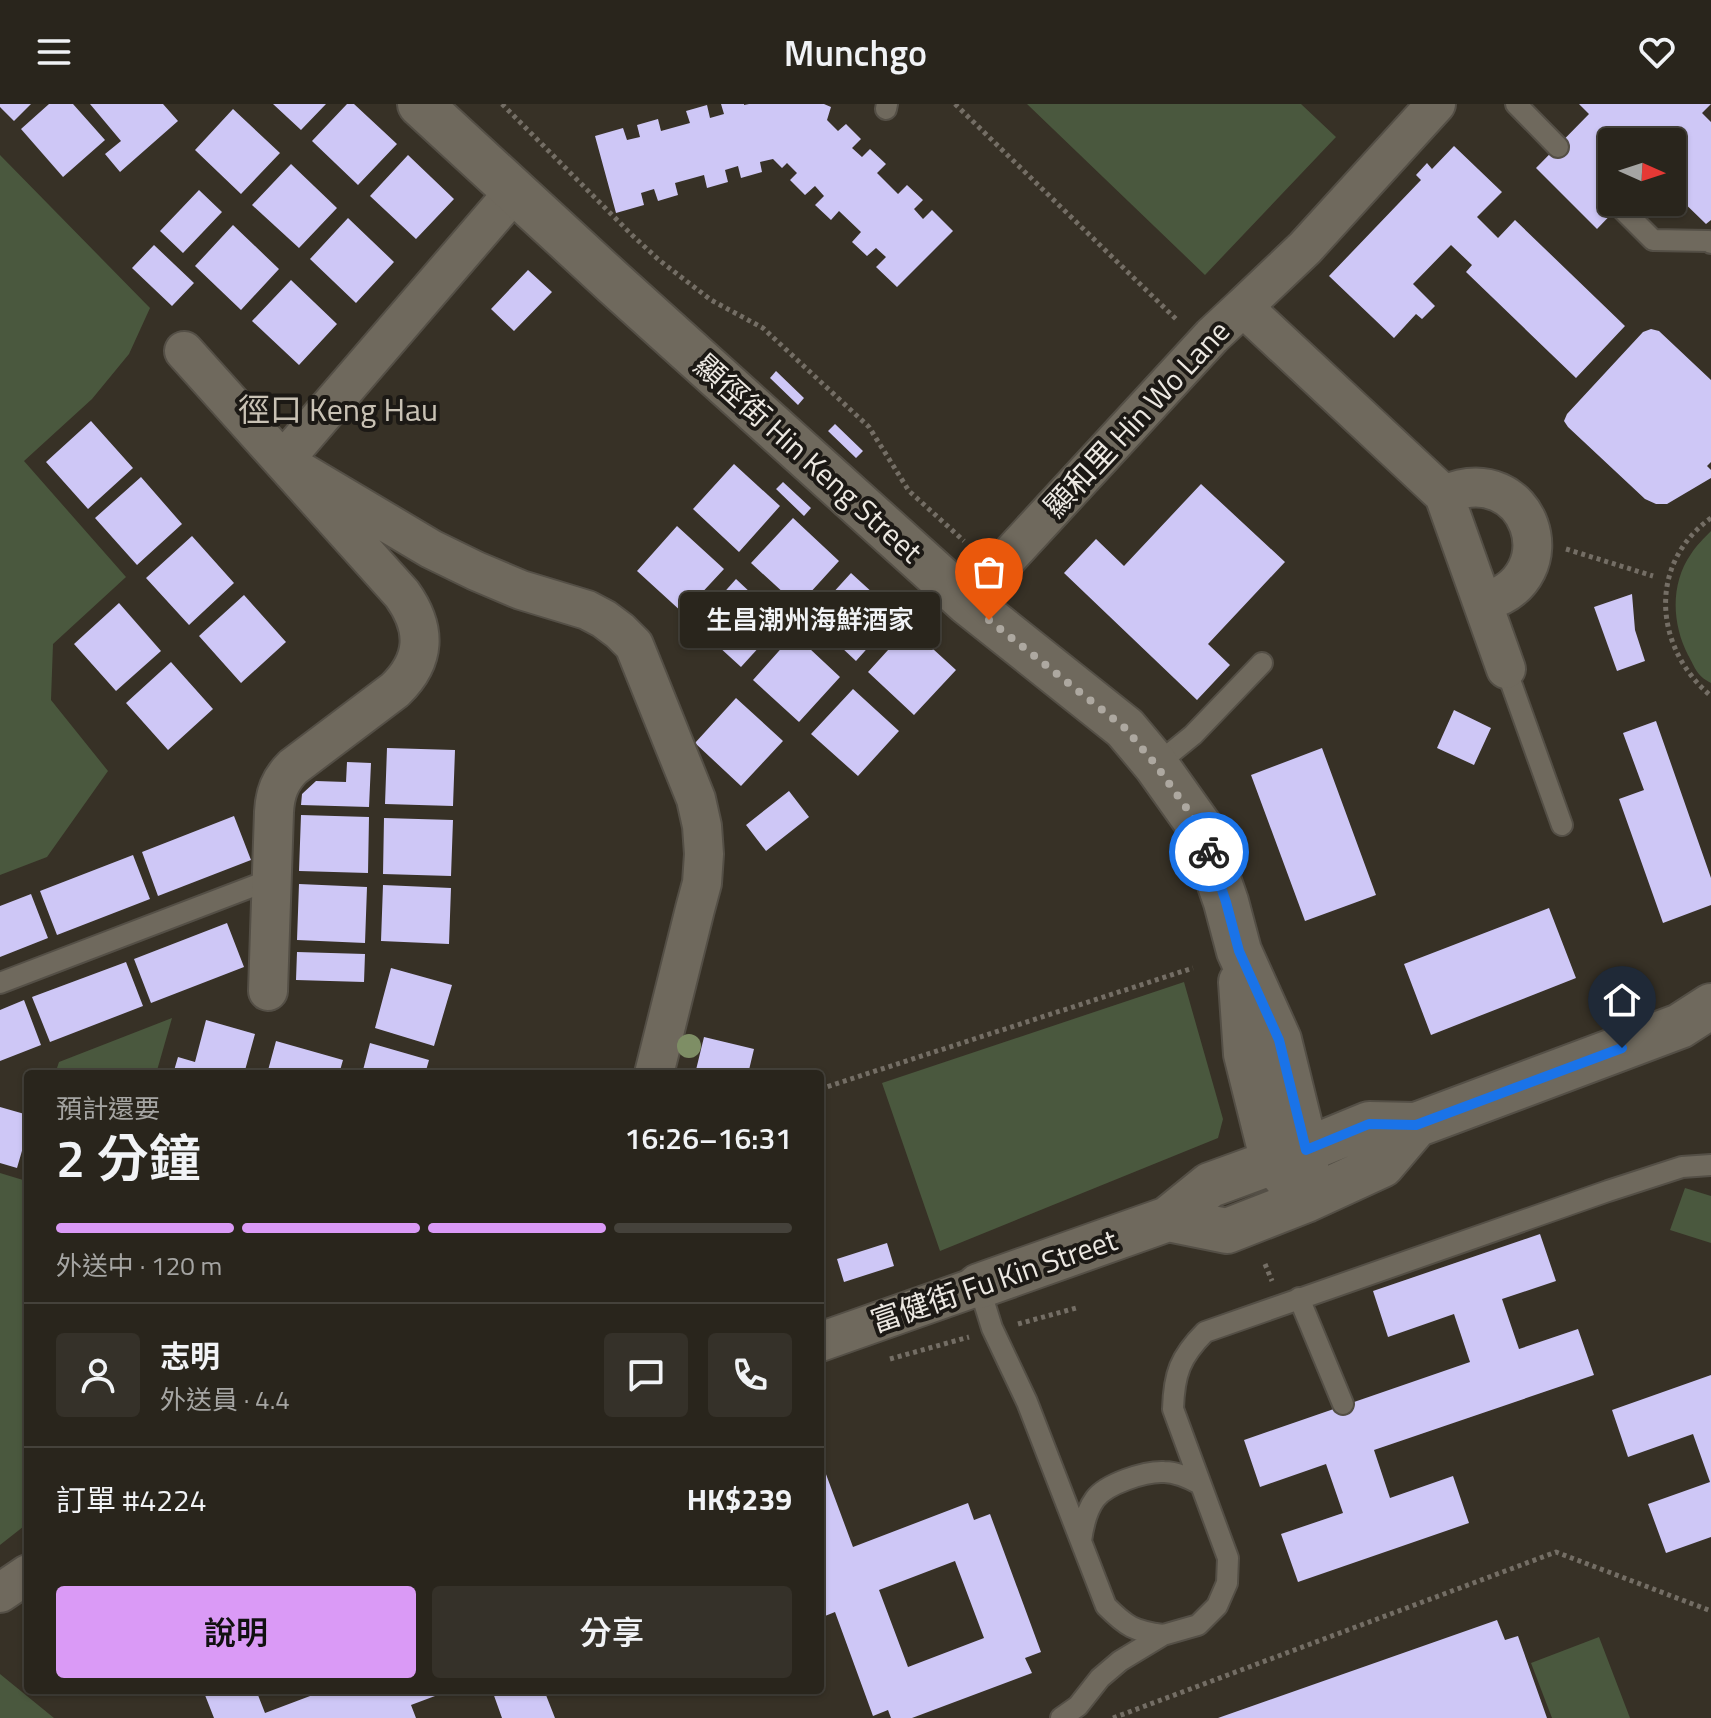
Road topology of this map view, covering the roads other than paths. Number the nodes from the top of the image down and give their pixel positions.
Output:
1 (1436, 104) edge
2 (1516, 104) edge
3 (424, 105) edge
4 (1558, 147) dead end
5 (515, 191) junction
6 (1629, 216) edge
7 (1711, 243) edge
8 (1243, 307) junction
9 (184, 351) dead end
10 (283, 461) junction
11 (1444, 495) junction
12 (967, 602) junction
13 (1484, 602) junction
14 (1262, 663) dead end
15 (1506, 669) joint
16 (1156, 765) junction
17 (1562, 825) dead end
18 (272, 879) junction
19 (0, 983) edge
20 (268, 991) dead end
21 (1701, 1018) edge
22 (655, 1070) edge
23 (1416, 1125) junction
24 (1290, 1156) junction
25 (1711, 1165) edge
26 (1306, 1200) junction
27 (1168, 1219) junction
28 (979, 1286) junction
29 (1299, 1298) junction
30 (824, 1341) edge
31 (1343, 1404) dead end
32 (1200, 1484) junction
33 (1081, 1541) junction
34 (24, 1577) edge
35 (0, 1593) edge
36 (1163, 1635) junction
37 (1061, 1718) edge

1 - 8 street, 顯和里 Hin Wo Lane
2 - 4 lane
3 - 5 street, 顯徑街 Hin Keng Street
5 - 10 street
5 - 12 street, 顯徑街 Hin Keng Street
6 - 7 lane
8 - 11 street, 顯和里 Hin Wo Lane
8 - 12 street, 顯和里 Hin Wo Lane
9 - 10 street
10 - 18 street
10 - 22 street
11 - 13 street, 顯和里 Hin Wo Lane
11 - 13 street
12 - 16 street, 顯徑街 Hin Keng Street
13 - 15 street, 顯和里 Hin Wo Lane
14 - 16 lane
15 - 17 lane
16 - 24 street, 顯徑街 Hin Keng Street
18 - 19 lane
18 - 20 street
21 - 23 street, 富健街 Fu Kin Street
23 - 24 street, 富健街 Fu Kin Street
23 - 26 street, 富健街 Fu Kin Street
24 - 26 street, 顯徑街 Hin Keng Street
24 - 27 street, 富健街 Fu Kin Street
25 - 29 lane
26 - 27 street, 富健街 Fu Kin Street
27 - 28 street, 富健街 Fu Kin Street
28 - 30 street, 富健街 Fu Kin Street
28 - 33 lane
29 - 31 lane
29 - 32 lane
32 - 33 lane
32 - 36 lane
33 - 36 lane
34 - 35 street
36 - 37 lane

